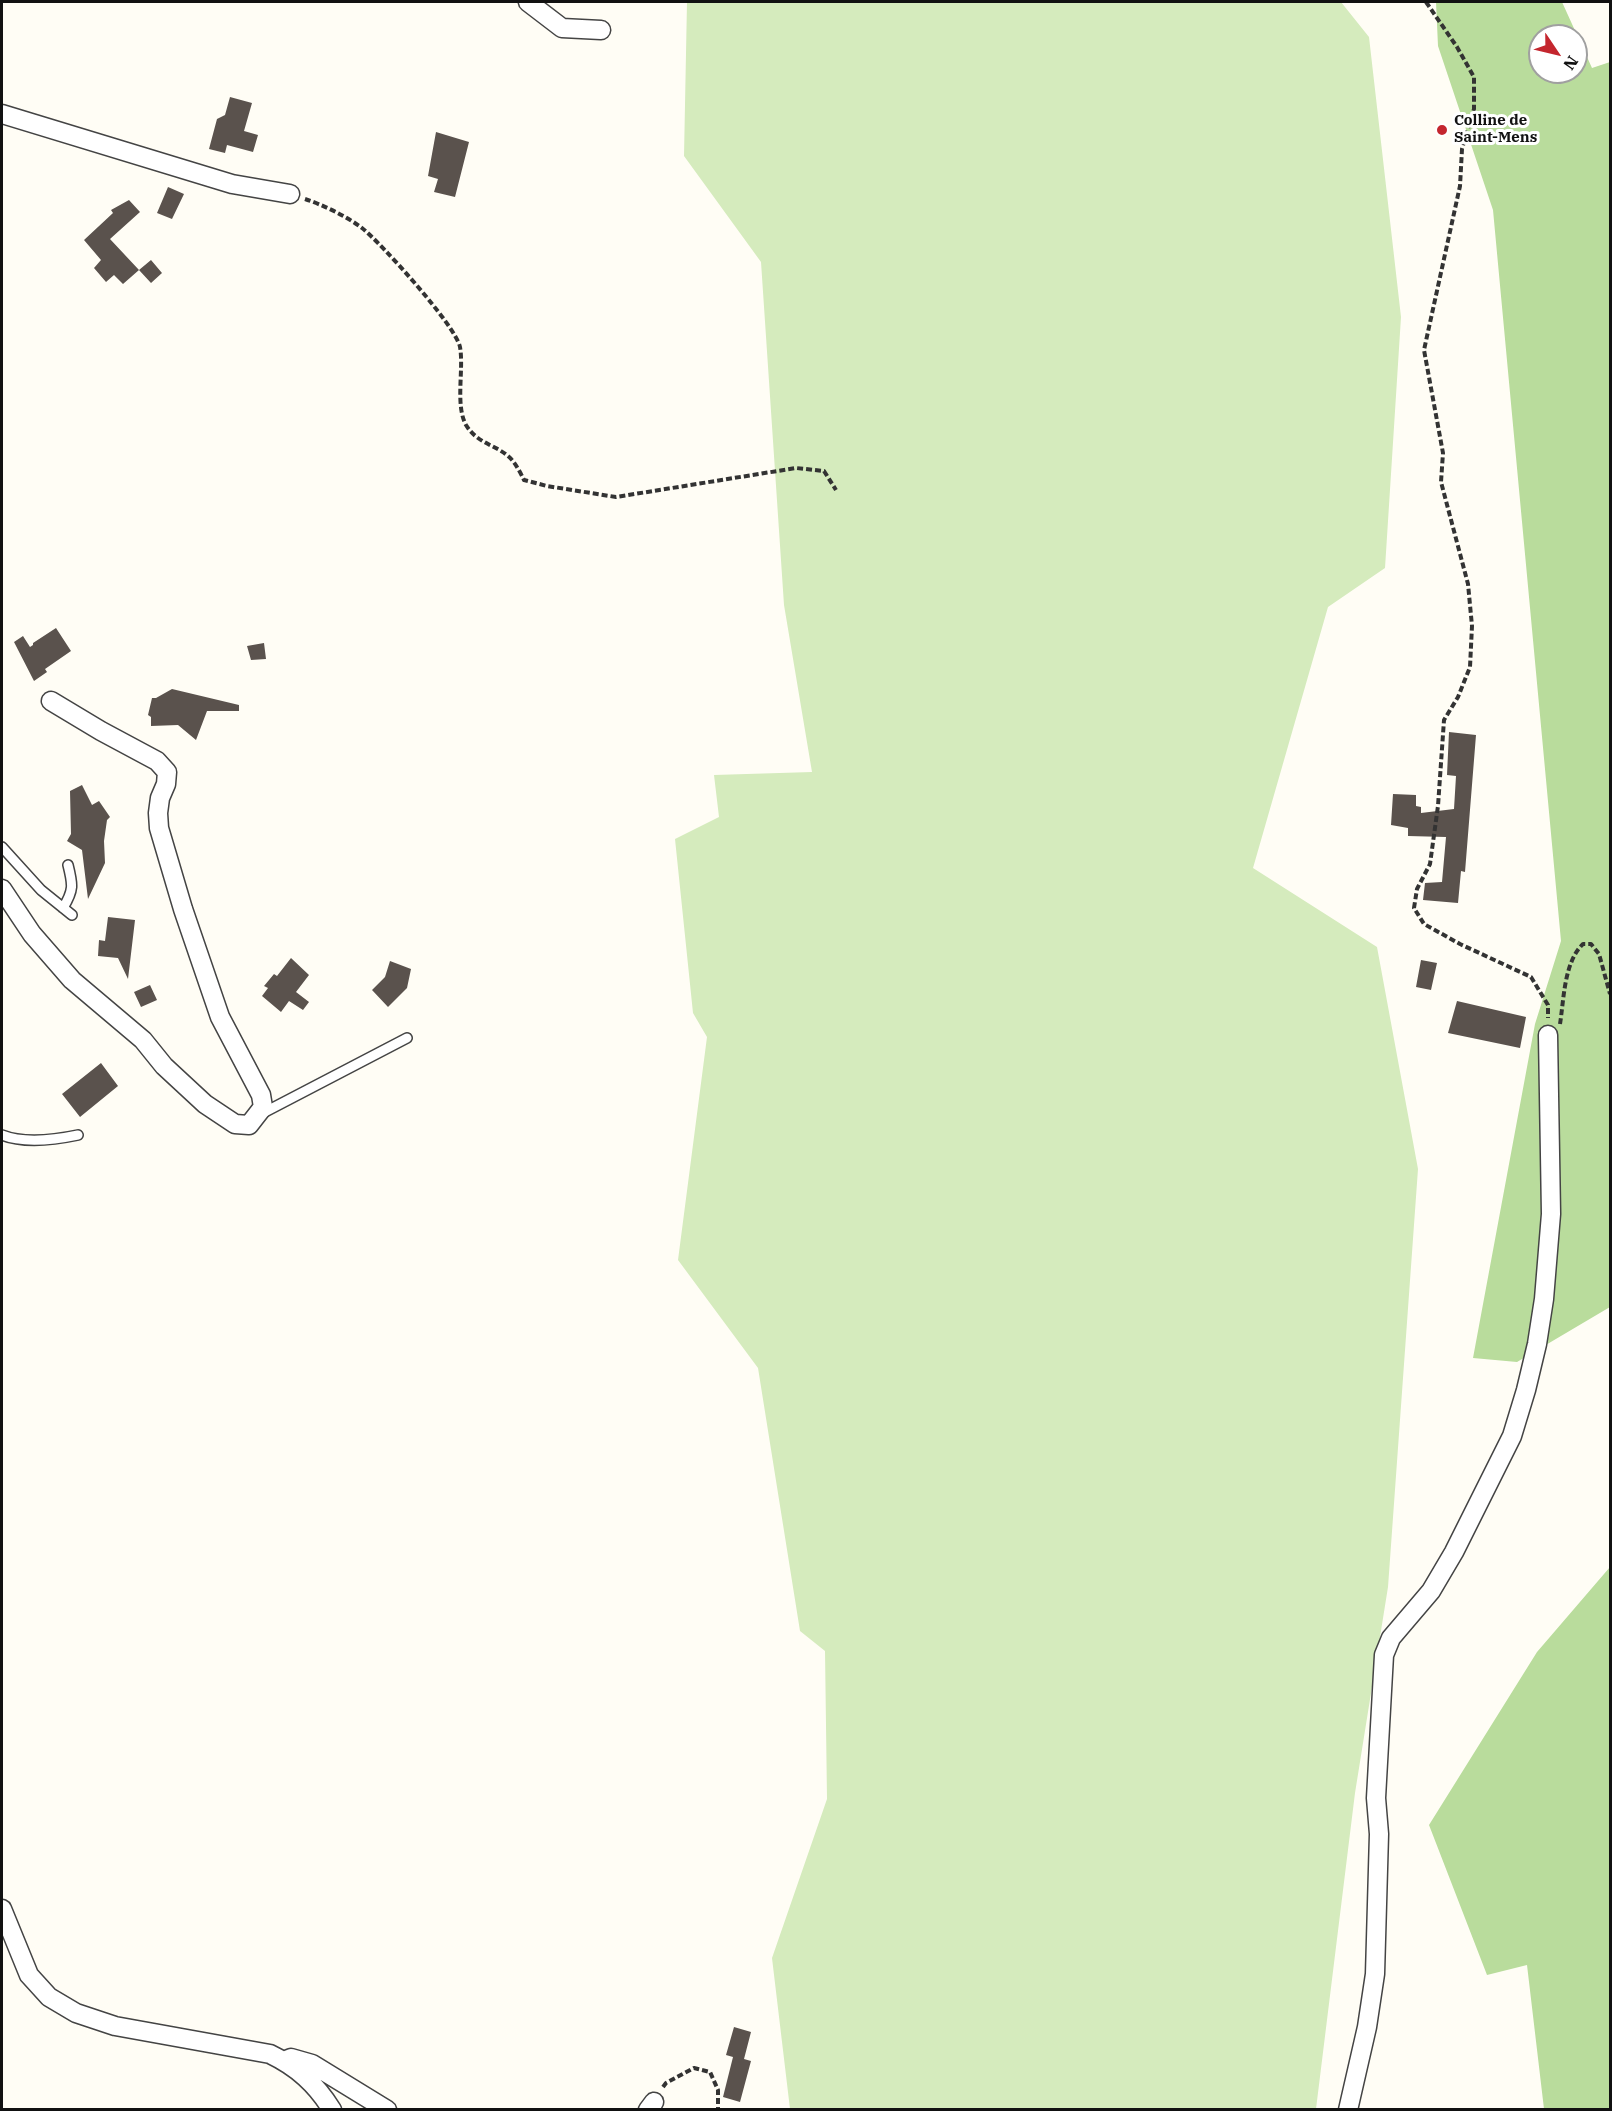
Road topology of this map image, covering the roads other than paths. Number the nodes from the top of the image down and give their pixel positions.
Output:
1 (528, 2) edge
2 (601, 30) dead end
3 (2, 114) edge
4 (290, 194) road end
5 (51, 700) dead end
6 (2, 847) edge
7 (68, 866) dead end
8 (2, 889) edge
9 (63, 908) junction
10 (72, 915) dead end
11 (407, 1038) dead end
12 (1548, 1043) road end
13 (258, 1115) junction
14 (2, 1135) edge
15 (78, 1135) dead end
16 (2, 1909) edge
17 (284, 2061) junction
18 (332, 2109) edge
19 (387, 2109) edge
20 (1348, 2109) edge

1 - 2 street
3 - 4 street
5 - 13 street
6 - 9 lane
7 - 9 lane
8 - 13 street
9 - 10 lane
11 - 13 lane
12 - 20 street
14 - 15 lane
16 - 17 street
17 - 18 street
17 - 19 street

